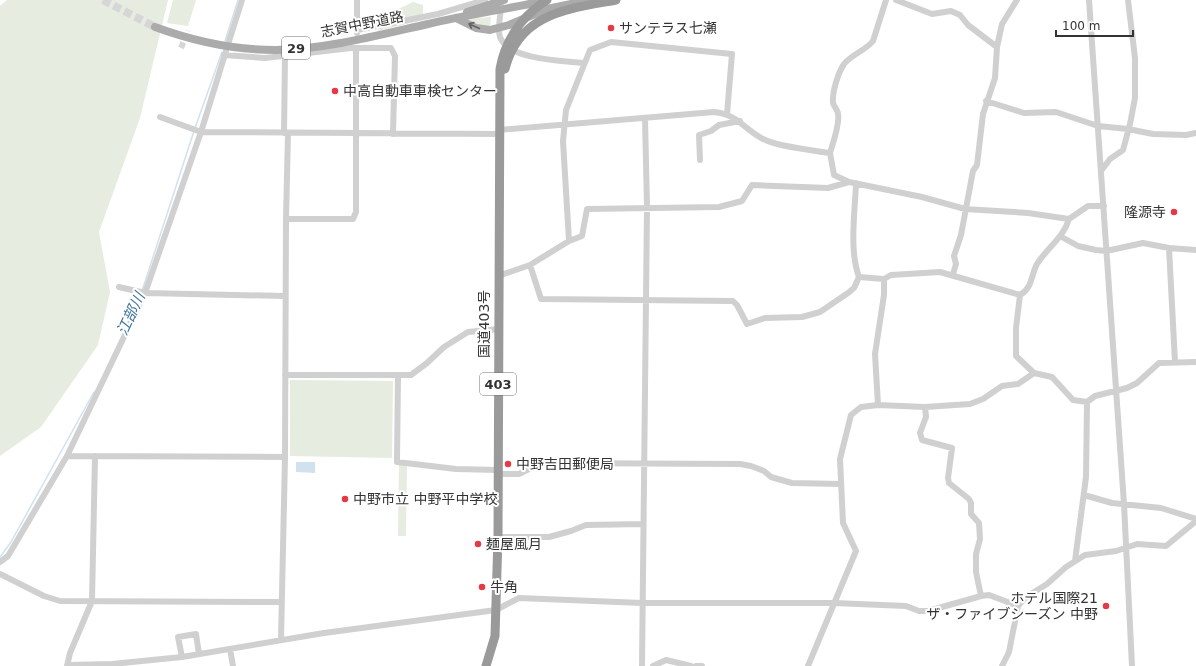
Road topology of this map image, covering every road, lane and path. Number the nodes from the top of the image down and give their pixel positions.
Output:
1 (242, 0) edge
2 (357, 0) edge
3 (485, 0) edge
4 (547, 0) edge
5 (551, 0) edge
6 (590, 0) edge
7 (616, 0) edge
8 (886, 0) edge
9 (896, 0) edge
10 (1017, 0) edge
11 (1089, 0) edge
12 (1128, 0) edge
13 (499, 3) edge
14 (536, 8) junction
15 (456, 18) junction
16 (546, 18) junction
17 (438, 22) junction
18 (155, 27) tunnel mouth
19 (229, 41) dead end
20 (510, 47) junction
21 (997, 47) junction
22 (356, 48) junction
23 (286, 56) junction
24 (584, 63) junction
25 (986, 101) junction
26 (727, 114) junction
27 (160, 118) dead end
28 (645, 118) junction
29 (740, 121) junction
30 (565, 124) junction
31 (1098, 126) junction
32 (1128, 129) junction
33 (200, 132) junction
34 (356, 132) junction
35 (499, 132) junction
36 (286, 133) junction
37 (1196, 133) edge
38 (393, 134) junction
39 (830, 153) junction
40 (700, 160) dead end
41 (1101, 171) junction
42 (848, 182) junction
43 (856, 183) junction
44 (1104, 206) junction
45 (647, 207) junction
46 (965, 209) junction
47 (286, 219) junction
48 (1069, 219) junction
49 (1060, 236) junction
50 (568, 241) junction
51 (1169, 248) junction
52 (1196, 250) edge
53 (1106, 251) junction
54 (530, 265) junction
55 (953, 274) junction
56 (498, 276) junction
57 (859, 277) junction
58 (884, 279) junction
59 (119, 287) dead end
60 (145, 293) junction
61 (1020, 295) junction
62 (285, 296) junction
63 (644, 300) junction
64 (499, 329) junction
65 (1175, 362) junction
66 (1196, 362) edge
67 (1034, 373) junction
68 (285, 374) junction
69 (398, 375) junction
70 (1116, 390) junction
71 (1086, 402) junction
72 (878, 404) junction
73 (925, 407) junction
74 (67, 456) junction
75 (95, 456) junction
76 (285, 457) junction
77 (644, 464) junction
78 (498, 472) junction
79 (841, 484) junction
80 (1084, 495) junction
81 (1124, 504) junction
82 (1196, 520) edge
83 (642, 524) junction
84 (498, 537) junction
85 (1126, 547) junction
86 (1075, 561) junction
87 (0, 562) edge
88 (0, 574) edge
89 (980, 596) junction
90 (92, 600) junction
91 (281, 602) junction
92 (642, 603) junction
93 (834, 603) junction
94 (1018, 606) junction
95 (496, 610) junction
96 (281, 640) junction
97 (230, 649) junction
98 (199, 654) junction
99 (182, 657) junction
100 (144, 664) edge
101 (68, 665) edge
102 (112, 665) edge
103 (233, 666) edge
104 (486, 666) edge
105 (642, 666) edge
106 (654, 666) edge
107 (691, 666) edge
108 (696, 666) edge
109 (702, 666) edge
110 (808, 666) edge
111 (1002, 666) edge
112 (1132, 666) edge

1 - 19 street
2 - 3 street
4 - 14 highway, 国道403号 / 403
5 - 13 main road, 志賀中野道路 / 29
6 -> 15 main road
7 - 16 highway, 国道403号 / 403
8 - 39 street
9 - 21 street
10 - 21 street
11 - 31 street
12 - 32 street
13 - 15 main road, 志賀中野道路 / 29
13 - 17 main road, 29
13 - 20 street
14 - 16 highway
14 - 20 highway, 国道403号 / 403
15 - 17 main road, 志賀中野道路 / 29
16 - 20 highway, 国道403号 / 403
17 - 18 main road, 志賀中野道路 / 29
20 - 24 street
20 - 35 highway, 国道403号 / 403
21 - 25 street
22 - 23 street
22 - 34 street
22 - 38 street
23 - 33 street
23 - 36 street
24 - 26 street
24 - 30 street
25 - 31 street
25 - 46 street
26 - 28 street
26 - 29 street
27 - 33 street
28 - 30 street
28 - 45 street
29 - 39 street
29 - 40 street
30 - 35 street
30 - 50 street
31 - 32 street
31 - 41 street
32 - 37 street
32 - 41 street
33 - 36 street
33 - 60 street
34 - 36 street
34 - 38 street
34 - 47 street
35 - 38 street
35 - 56 highway, 国道403号 / 403
36 - 47 street
39 - 42 street
41 - 44 street
42 - 43 street
42 - 45 street
43 - 46 street
43 - 57 street
44 - 48 street
44 - 53 street
45 - 50 street
45 - 63 street
46 - 48 street
46 - 55 street
47 - 62 street
48 - 49 street
49 - 53 street
49 - 61 street
50 - 54 street
51 - 52 street
51 - 53 street
51 - 65 street
53 - 70 street
54 - 56 street
54 - 63 street
55 - 58 street
55 - 61 street
56 - 64 highway, 国道403号 / 403
57 - 58 street
57 - 63 street
58 - 72 street
59 - 60 street
60 - 62 street
60 - 74 street
61 - 67 street
62 - 68 street
63 - 77 street
64 - 69 street
64 - 78 highway, 国道403号 / 403
65 - 66 street
65 - 70 street
67 - 71 street
67 - 73 street
68 - 69 street
68 - 76 street
69 - 78 street
70 - 71 street
70 - 81 street
71 - 80 street
72 - 73 street
72 - 79 street
73 - 89 street
74 - 75 street
74 - 87 street
75 - 76 street
75 - 90 street
76 - 91 street
77 - 78 street
77 - 79 street
77 - 83 street
78 - 84 highway, 国道403号 / 403
79 - 93 street
80 - 81 street
80 - 86 street
81 - 82 street
81 - 85 street
82 - 85 street
83 - 84 street
83 - 92 street
84 - 95 highway, 国道403号 / 403
85 - 86 street
85 - 112 street
86 - 94 street
88 - 90 street
89 - 93 street
89 - 94 street
90 - 91 street
90 - 101 street
91 - 96 street
92 - 93 street
92 - 95 street
92 - 105 street
93 - 110 street
94 - 111 street
95 - 96 street
95 - 104 highway, 国道403号 / 403
96 - 97 street
97 - 98 street
97 - 103 street
98 - 99 street
98 - 99 street
99 - 100 street
100 - 102 street
101 - 102 street
106 - 107 street
108 - 109 street

